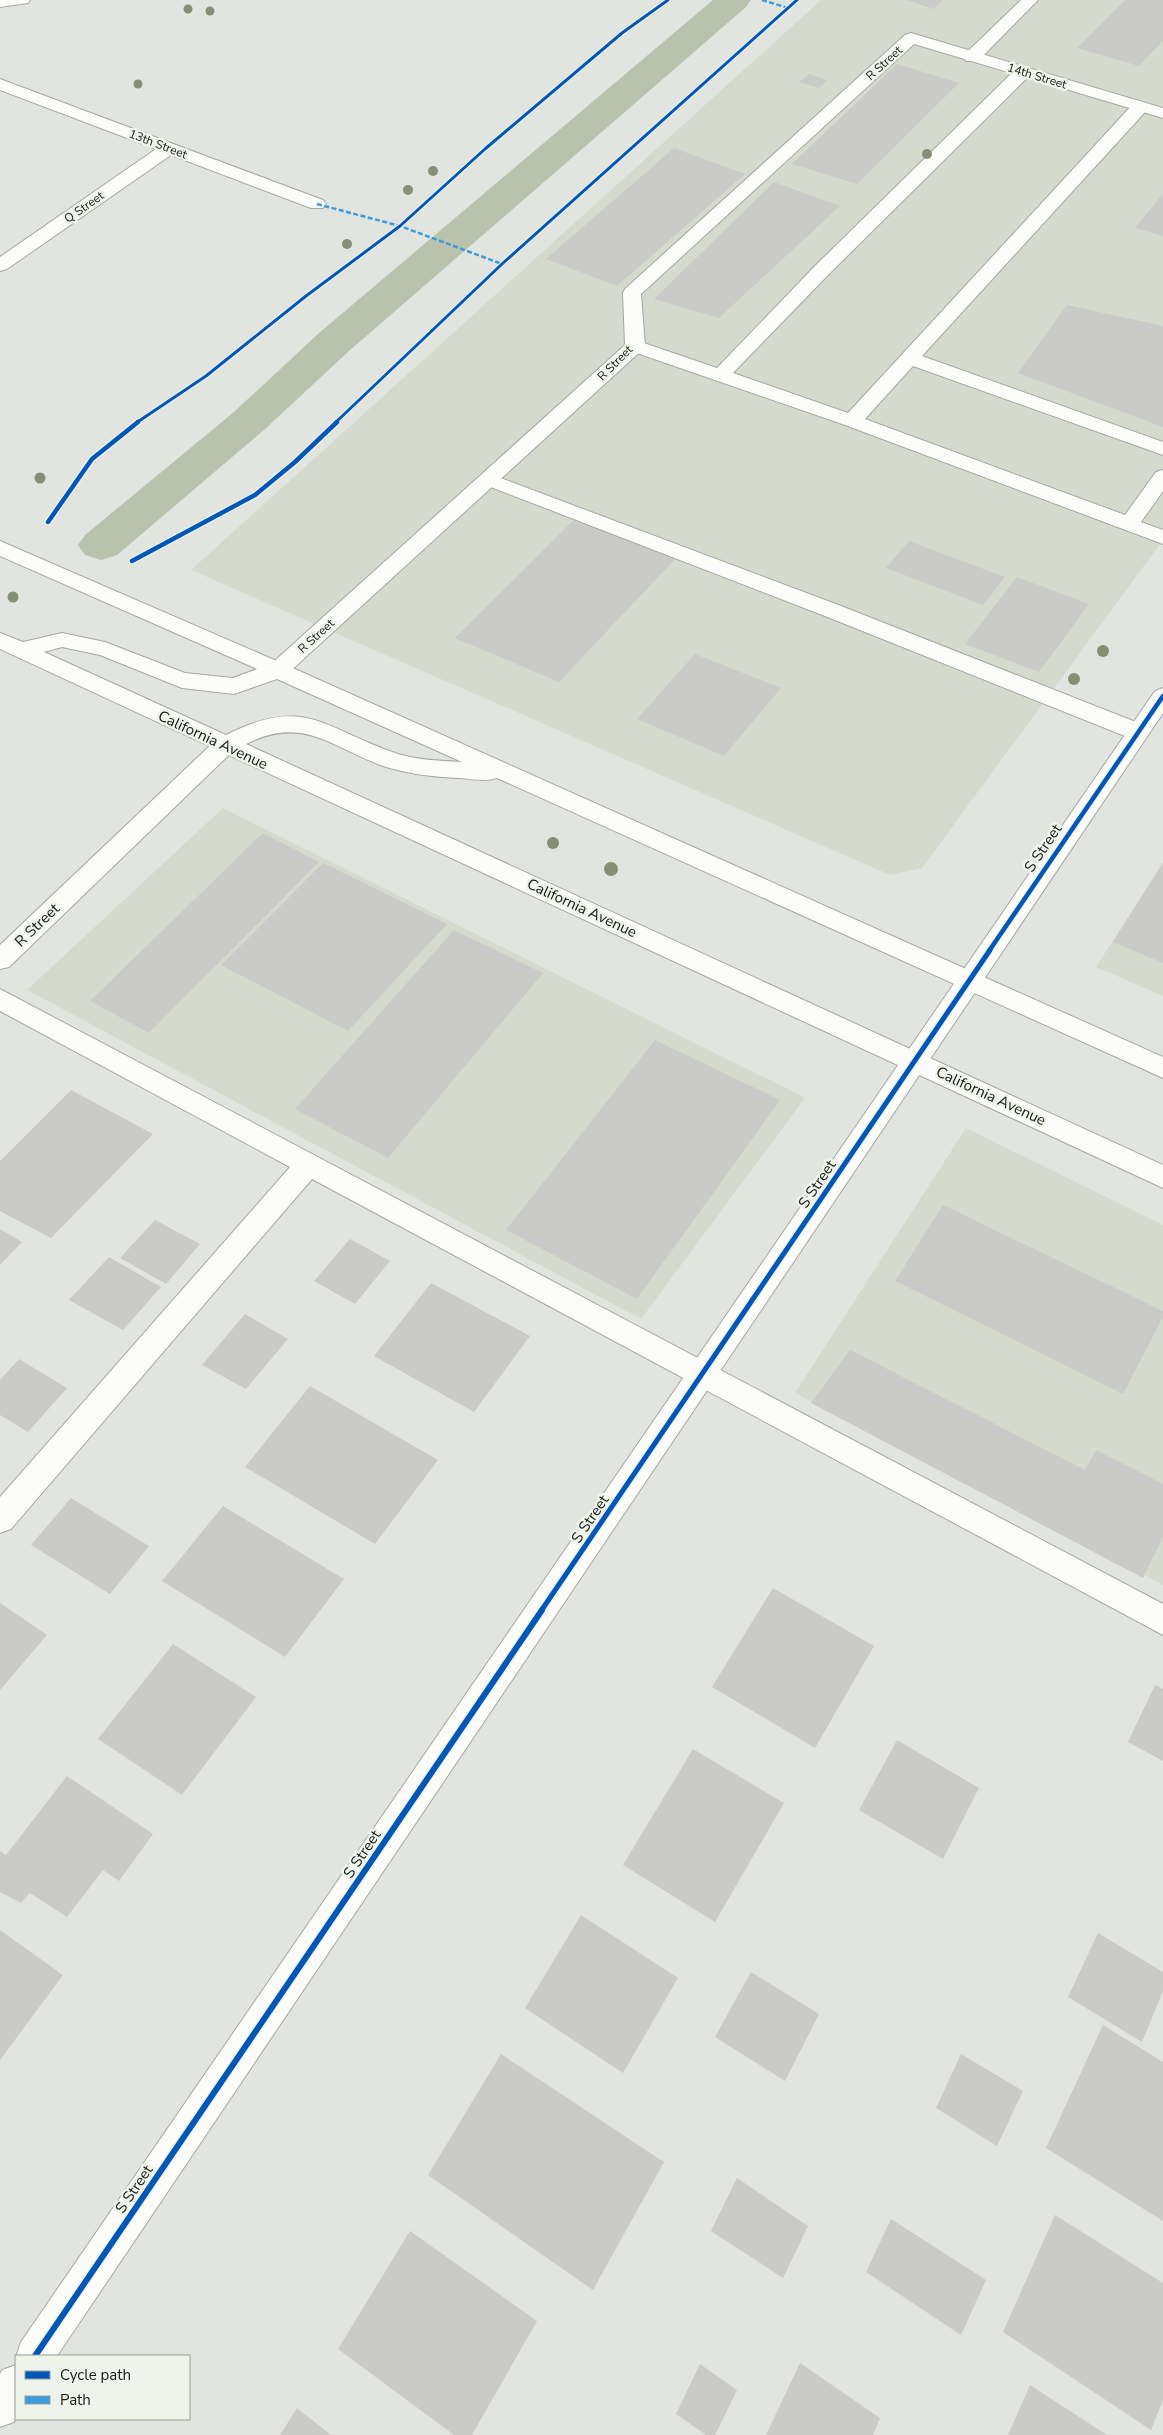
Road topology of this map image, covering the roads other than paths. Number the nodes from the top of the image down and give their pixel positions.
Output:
1 (22, 0) edge
2 (1030, 0) edge
3 (0, 2) edge
4 (911, 38) joint
5 (972, 56) junction
6 (1023, 72) junction
7 (0, 84) edge
8 (1140, 106) junction
9 (1163, 113) edge
10 (169, 148) junction
11 (317, 204) dead end
12 (0, 265) edge
13 (635, 346) junction
14 (910, 358) junction
15 (721, 375) junction
16 (852, 421) junction
17 (1163, 449) edge
18 (1163, 476) edge
19 (490, 480) junction
20 (1129, 524) junction
21 (1163, 537) edge
22 (0, 548) edge
23 (10, 645) edge
24 (278, 670) junction
25 (1163, 696) edge
26 (1138, 732) junction
27 (225, 745) junction
28 (506, 773) junction
29 (0, 960) edge
30 (969, 979) junction
31 (0, 999) edge
32 (916, 1061) junction
33 (1163, 1068) edge
34 (309, 1164) junction
35 (1163, 1177) edge
36 (703, 1375) junction
37 (0, 1519) edge
38 (1163, 1620) edge
39 (37, 2355) edge
40 (15, 2386) edge
41 (0, 2408) edge

1 - 3 street
2 - 5 street
4 - 5 street, 14th Street
4 - 13 street, R Street
5 - 6 street, 14th Street
6 - 8 street, 14th Street
6 - 15 street
7 - 10 street, 13th Street
8 - 9 street, 14th Street
8 - 14 street
10 - 11 street, 13th Street
10 - 12 street, Q Street
13 - 15 street
13 - 19 street, R Street
14 - 16 street
14 - 17 street
15 - 16 street
16 - 20 street
18 - 20 street
19 - 24 street, R Street
19 - 26 street
20 - 21 street
22 - 24 street
23 - 24 street
23 - 27 street, California Avenue
24 - 28 street
25 - 26 street, S Street
26 - 30 street, S Street
27 - 28 street, R Street
27 - 29 street, R Street
27 - 32 street, California Avenue
28 - 30 street
30 - 32 street, S Street
30 - 33 street
31 - 34 street
32 - 35 street, California Avenue
32 - 36 street, S Street
34 - 36 street
34 - 37 street
36 - 38 street
36 - 39 street, S Street
40 - 41 street

